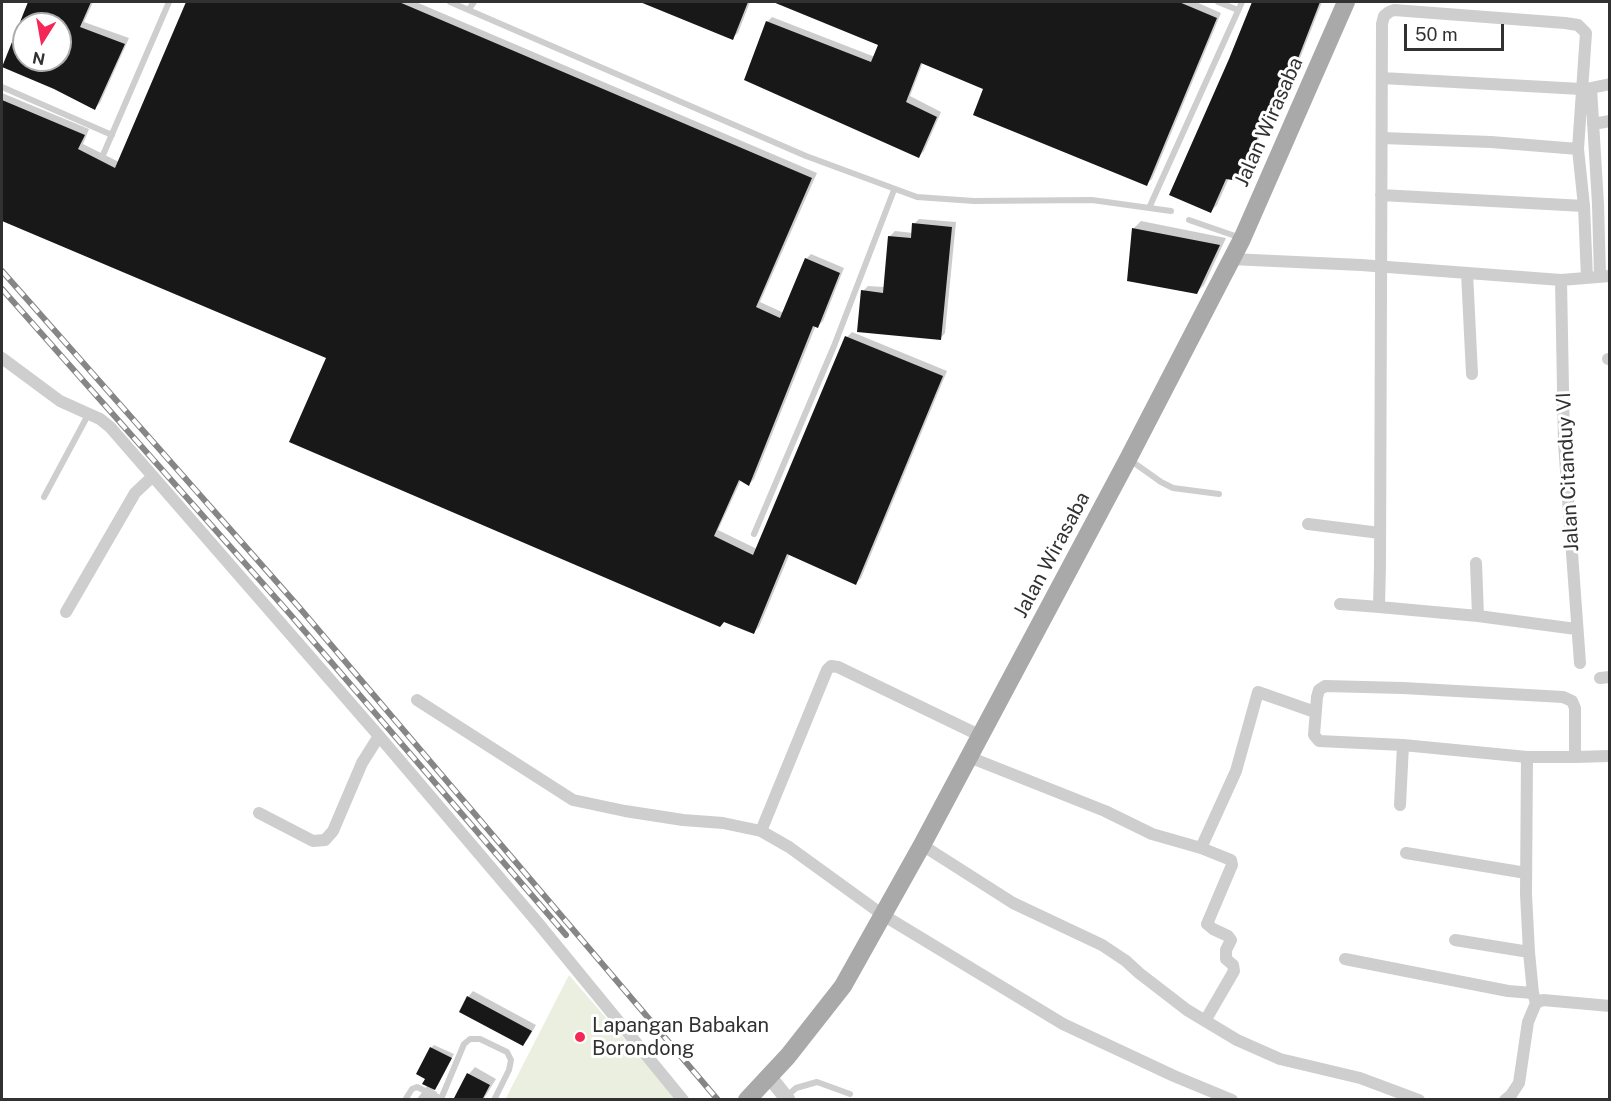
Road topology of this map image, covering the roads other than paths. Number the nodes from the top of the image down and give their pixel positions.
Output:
1 (169, 2) edge
2 (450, 2) edge
3 (474, 2) edge
4 (1218, 2) edge
5 (1242, 2) edge
6 (1346, 2) edge
7 (469, 9) junction
8 (1238, 10) junction
9 (1382, 78) junction
10 (1610, 84) edge
11 (2, 87) edge
12 (1586, 88) junction
13 (1610, 121) edge
14 (1593, 124) junction
15 (112, 135) junction
16 (1382, 138) junction
17 (1578, 149) junction
18 (103, 155) dead end
19 (894, 190) junction
20 (1381, 195) junction
21 (1604, 203) edge
22 (1584, 206) junction
23 (1149, 208) junction
24 (1171, 211) dead end
25 (1189, 220) dead end
26 (1242, 239) junction
27 (1231, 259) junction
28 (1380, 268) junction
29 (1467, 273) junction
30 (1599, 277) edge
31 (1562, 280) junction
32 (2, 358) edge
33 (1472, 374) dead end
34 (88, 415) junction
35 (1128, 459) junction
36 (153, 476) junction
37 (1220, 494) dead end
38 (44, 497) dead end
39 (1308, 524) dead end
40 (1380, 532) junction
41 (754, 534) dead end
42 (1476, 563) dead end
43 (1340, 604) dead end
44 (1378, 607) junction
45 (66, 612) dead end
46 (1478, 616) junction
47 (1576, 629) junction
48 (1580, 663) dead end
49 (417, 700) dead end
50 (1315, 712) junction
51 (379, 736) junction
52 (981, 736) junction
53 (1403, 745) junction
54 (1610, 756) edge
55 (969, 757) junction
56 (1527, 757) junction
57 (1575, 758) junction
58 (1400, 805) dead end
59 (259, 813) dead end
60 (761, 831) junction
61 (922, 845) junction
62 (1202, 848) junction
63 (1406, 853) dead end
64 (1526, 873) junction
65 (883, 915) junction
66 (1455, 940) dead end
67 (1529, 952) junction
68 (1345, 959) dead end
69 (1535, 998) junction
70 (1610, 1006) edge
71 (1204, 1021) junction
72 (769, 1077) junction
73 (850, 1094) dead end
74 (787, 1098) edge
75 (442, 1099) edge
76 (405, 1100) edge
77 (494, 1100) edge
78 (683, 1100) edge
79 (747, 1100) edge
80 (1232, 1100) edge
81 (1419, 1100) edge
82 (1505, 1100) edge

1 - 15 lane
2 - 7 lane
3 - 7 lane
4 - 8 lane
5 - 8 lane
6 - 26 main road, Jalan Wirasaba
7 - 19 lane
8 - 23 lane
9 - 12 street
9 - 12 street
9 - 16 street
10 - 12 street
11 - 15 lane
12 - 14 street
12 - 17 street
13 - 14 street
14 - 21 street
15 - 18 lane
16 - 17 street
16 - 20 street
17 - 22 street
19 - 23 lane
19 - 41 lane
20 - 22 street
20 - 28 street
21 - 30 street
22 - 30 street
23 - 24 lane
25 - 26 lane
26 - 27 main road, Jalan Wirasaba
27 - 28 street
27 - 35 main road, Jalan Wirasaba
28 - 29 street
28 - 40 street
29 - 31 street
29 - 33 street
30 - 31 street
31 - 47 street, Jalan Citanduy VI
32 - 34 street
34 - 36 street
34 - 38 lane
35 - 37 lane
35 - 52 main road, Jalan Wirasaba
36 - 45 street
36 - 51 street
39 - 40 street
40 - 44 street
42 - 46 street
43 - 44 street
44 - 46 street
46 - 47 street
47 - 48 street, Jalan Citanduy VI
49 - 60 street
50 - 53 street
50 - 57 street
50 - 62 street
51 - 59 street
51 - 78 street
52 - 55 main road, Jalan Wirasaba
52 - 60 street
53 - 56 street
53 - 58 street
54 - 57 street
55 - 61 main road, Jalan Wirasaba
55 - 62 street
56 - 57 street
56 - 64 street
60 - 65 street
61 - 65 main road, Jalan Wirasaba
61 - 71 street
62 - 71 street
63 - 64 street
64 - 67 street
65 - 72 main road, Jalan Wirasaba
65 - 80 street
66 - 67 street
67 - 69 street
68 - 69 street
69 - 70 street
69 - 82 street
71 - 81 street
72 - 74 street
72 - 79 main road, Jalan Wirasaba
73 - 74 lane
75 - 76 lane
75 - 77 lane

